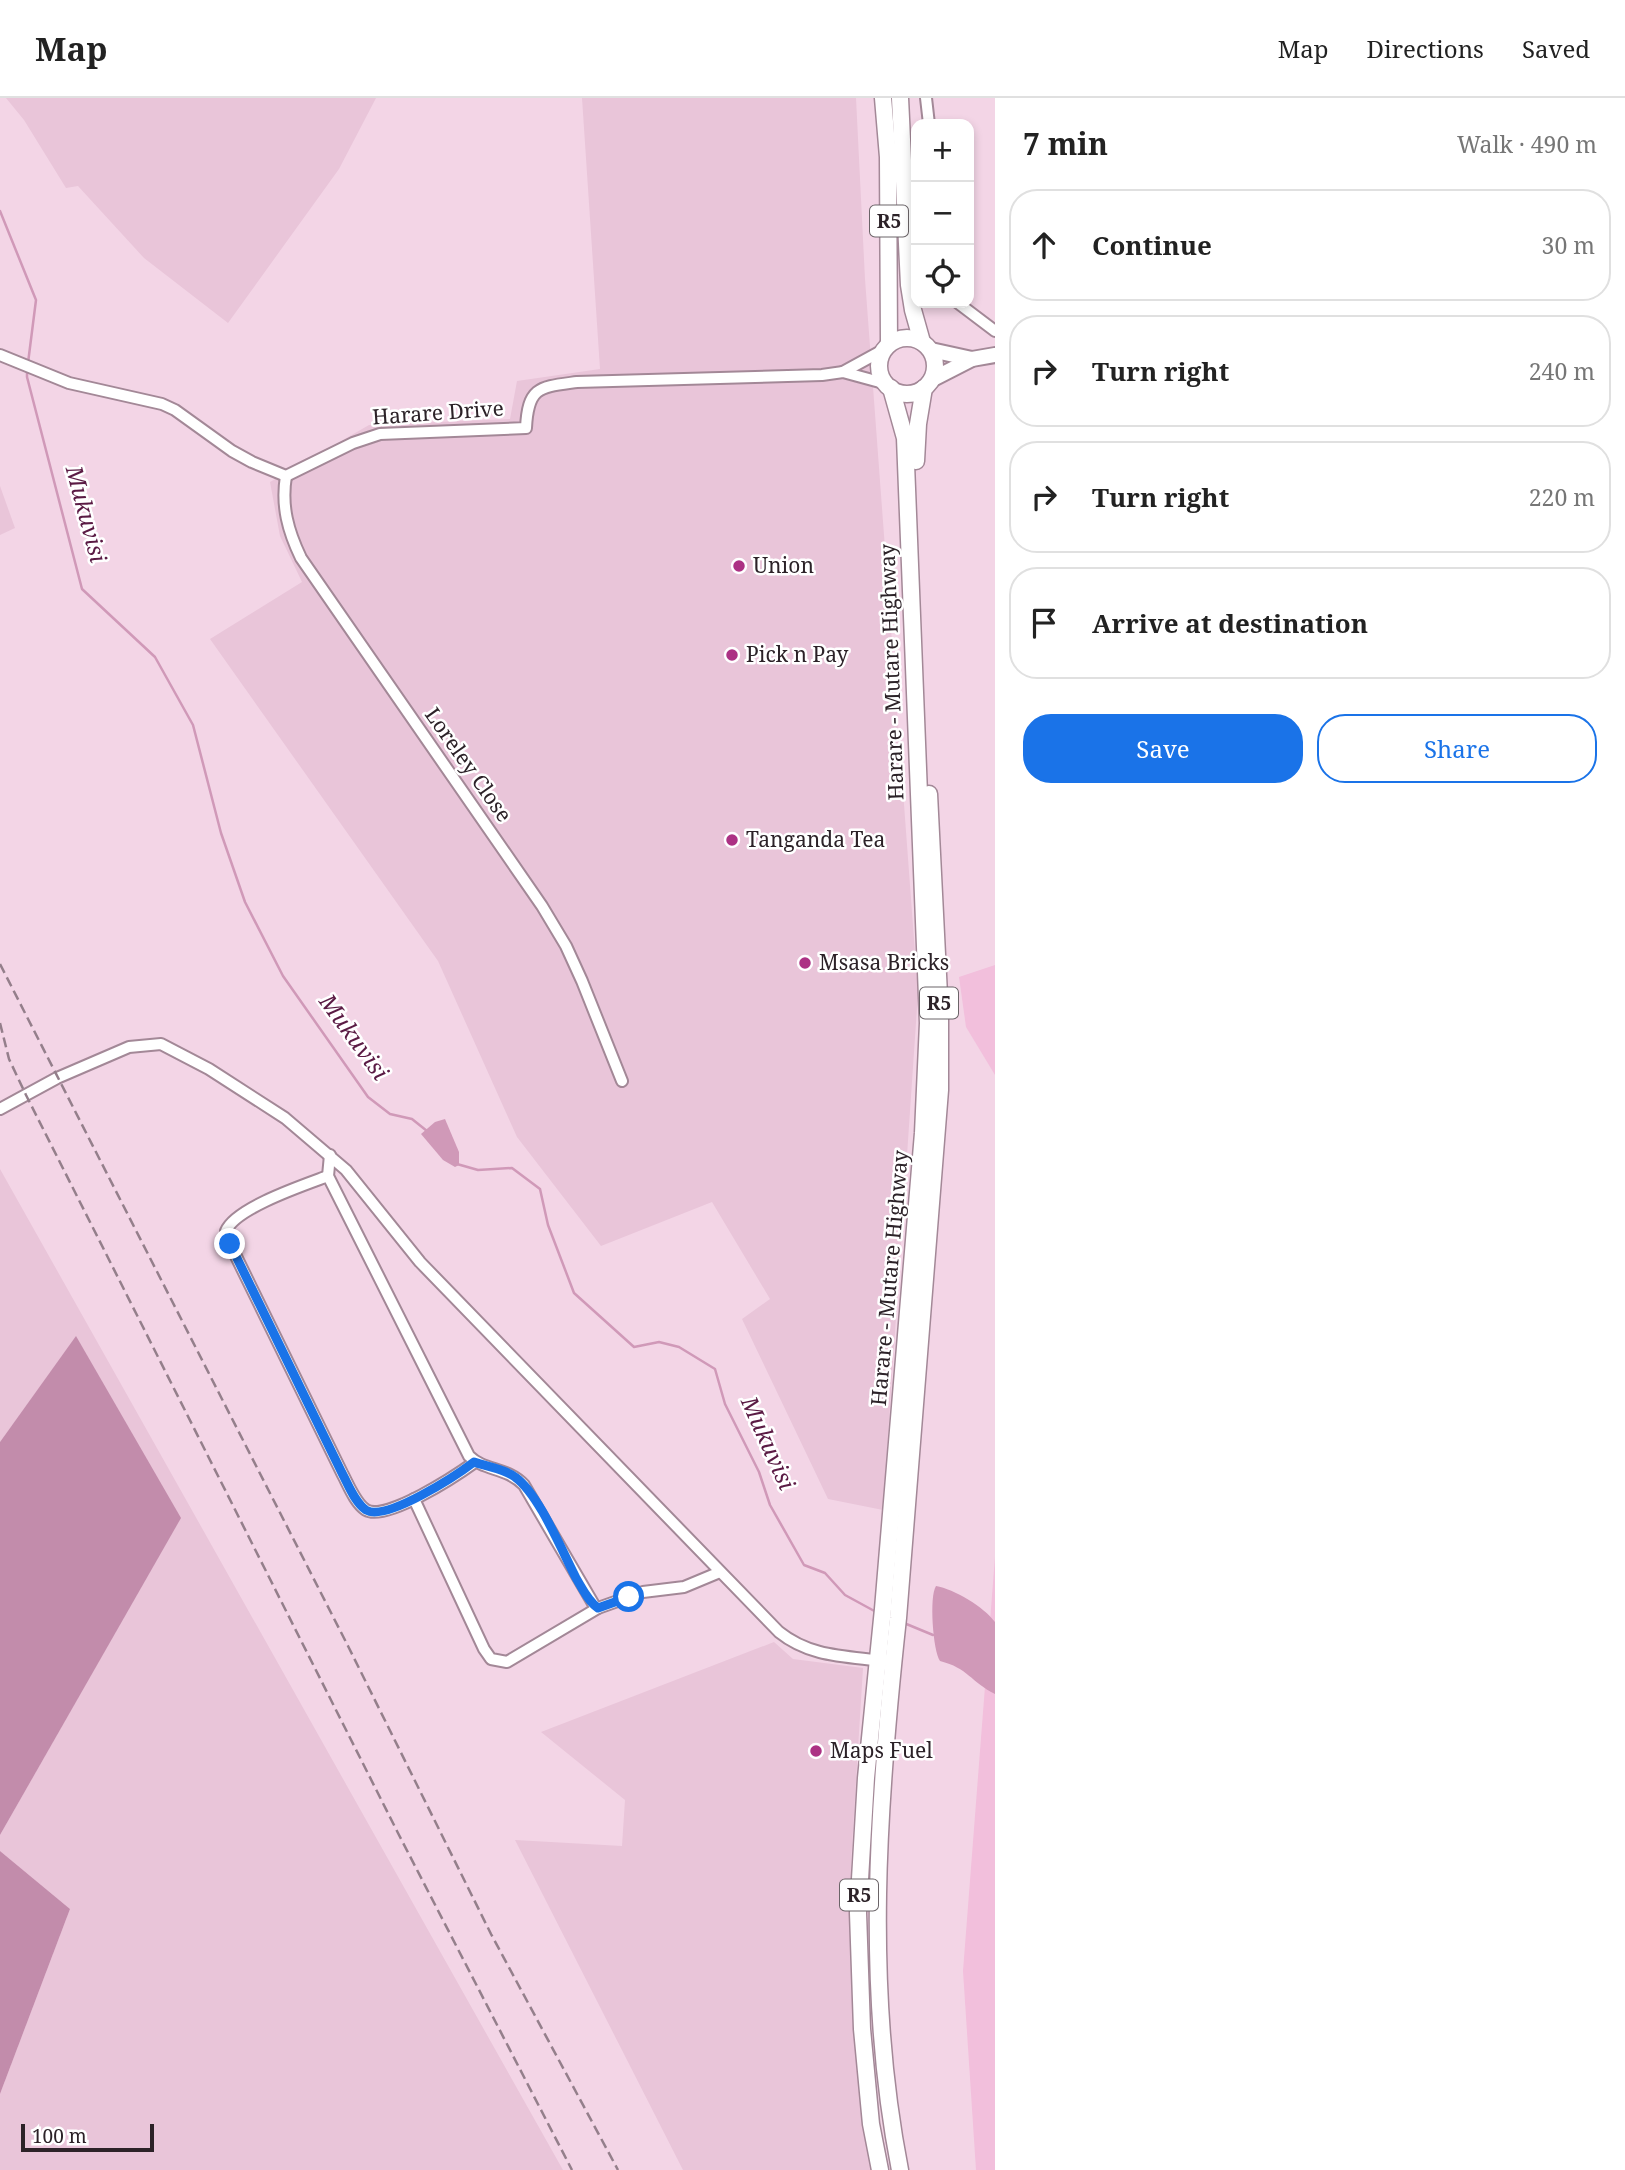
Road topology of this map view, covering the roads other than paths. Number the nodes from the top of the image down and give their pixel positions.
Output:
1 (883, 98) edge
2 (900, 98) edge
3 (926, 98) edge
4 (928, 119) edge
5 (964, 308) edge
6 (995, 331) edge
7 (887, 346) junction
8 (927, 346) junction
9 (0, 355) edge
10 (995, 355) edge
11 (972, 359) junction
12 (843, 372) junction
13 (928, 384) junction
14 (889, 386) junction
15 (286, 476) junction
16 (622, 1080) dead end
17 (0, 1110) edge
18 (330, 1155) junction
19 (328, 1175) junction
20 (474, 1462) junction
21 (414, 1499) junction
22 (720, 1572) junction
23 (598, 1608) junction
24 (890, 1618) junction
25 (884, 1661) junction
26 (880, 2170) edge
27 (900, 2170) edge

1 - 7 highway, R5
2 - 8 highway, R5
3 - 4 street
5 - 6 street
7 - 8 highway
7 - 12 street, Harare Drive
7 - 14 highway, R5
8 - 11 main road
8 - 13 highway, R5
9 - 15 street
10 - 11 main road
11 - 13 main road
12 - 14 street, Harare Drive
12 - 15 street, Harare Drive
13 - 14 highway
13 - 24 highway, Harare - Mutare Highway / R5
14 - 24 highway, Harare - Mutare Highway / R5
15 - 16 street, Loreley Close
17 - 18 street
18 - 19 street
18 - 22 street
19 - 20 street
19 - 21 street
20 - 21 street
20 - 23 street
21 - 23 street
22 - 23 street
22 - 25 street
24 - 25 highway, Harare - Mutare Highway / R5
25 - 26 highway, Harare - Mutare Highway / R5
25 - 27 highway, Harare - Mutare Highway / R5

